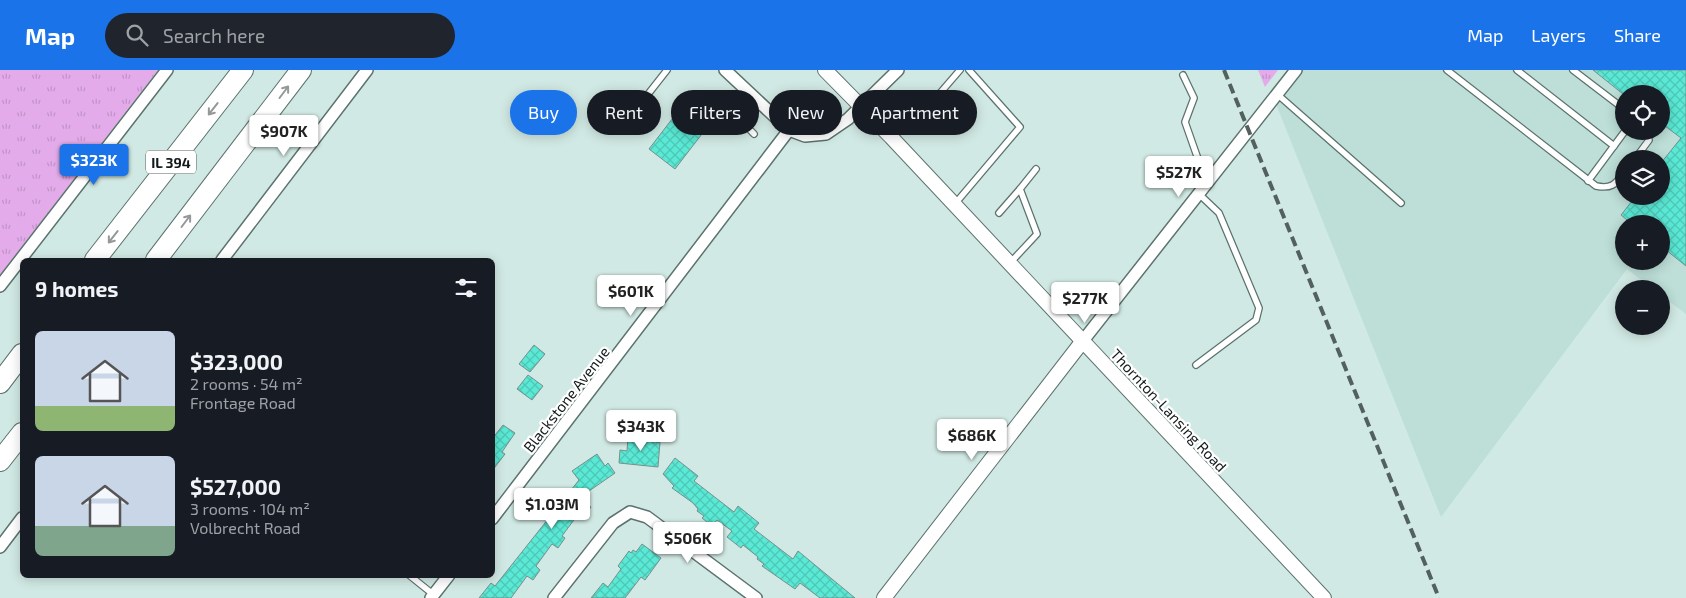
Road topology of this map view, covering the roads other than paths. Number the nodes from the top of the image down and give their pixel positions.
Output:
1 (167, 70) edge
2 (243, 70) edge
3 (301, 70) edge
4 (367, 70) edge
5 (667, 70) edge
6 (726, 70) edge
7 (824, 70) edge
8 (898, 70) edge
9 (960, 70) edge
10 (969, 70) edge
11 (1296, 70) edge
12 (1447, 70) edge
13 (1517, 70) edge
14 (1573, 70) edge
15 (1183, 75) dead end
16 (651, 90) edge
17 (747, 90) edge
18 (877, 90) edge
19 (943, 90) edge
20 (1277, 94) junction
21 (852, 97) edge
22 (759, 102) edge
23 (1615, 102) edge
24 (769, 111) edge
25 (852, 115) edge
26 (842, 123) edge
27 (785, 135) edge
28 (802, 135) edge
29 (816, 135) edge
30 (889, 135) edge
31 (1618, 140) edge
32 (1614, 146) junction
33 (1036, 169) dead end
34 (1212, 177) junction
35 (1588, 181) junction
36 (1615, 185) edge
37 (1020, 188) junction
38 (1199, 194) junction
39 (1401, 202) dead end
40 (954, 204) junction
41 (999, 213) dead end
42 (22, 258) edge
43 (97, 258) edge
44 (158, 258) edge
45 (224, 258) edge
46 (20, 260) edge
47 (1010, 263) junction
48 (0, 286) edge
49 (1082, 342) junction
50 (20, 357) edge
51 (1196, 364) dead end
52 (0, 383) edge
53 (20, 436) edge
54 (0, 461) edge
55 (495, 515) edge
56 (20, 521) edge
57 (0, 547) edge
58 (412, 578) edge
59 (447, 578) edge
60 (433, 596) edge
61 (554, 598) edge
62 (756, 598) edge
63 (884, 598) edge
64 (1324, 598) edge

1 - 42 street
2 -> 43 highway, IL 394
44 -> 3 highway, IL 394
4 - 45 street
5 - 16 lane
6 - 17 street
7 - 21 street, Thornton-Lansing Road
8 - 18 street
9 - 19 lane
10 - 40 lane
11 - 20 street
12 - 35 lane
13 - 32 lane
14 - 23 lane
15 - 34 lane
20 - 34 street
20 - 39 lane
22 - 24 street
25 - 26 street
27 - 55 street, Blackstone Avenue
28 - 29 street
30 - 40 street, Thornton-Lansing Road
31 - 32 lane
32 - 35 lane
33 - 37 lane
34 - 38 street
35 - 36 lane
37 - 41 lane
37 - 47 lane
38 - 49 street
38 - 51 lane
40 - 47 street, Thornton-Lansing Road
46 - 48 street
47 - 49 street, Thornton-Lansing Road
49 - 63 street
49 - 64 street, Thornton-Lansing Road
50 - 52 highway
53 - 54 highway
56 - 57 street
58 - 60 lane
59 - 60 street
61 - 62 street

